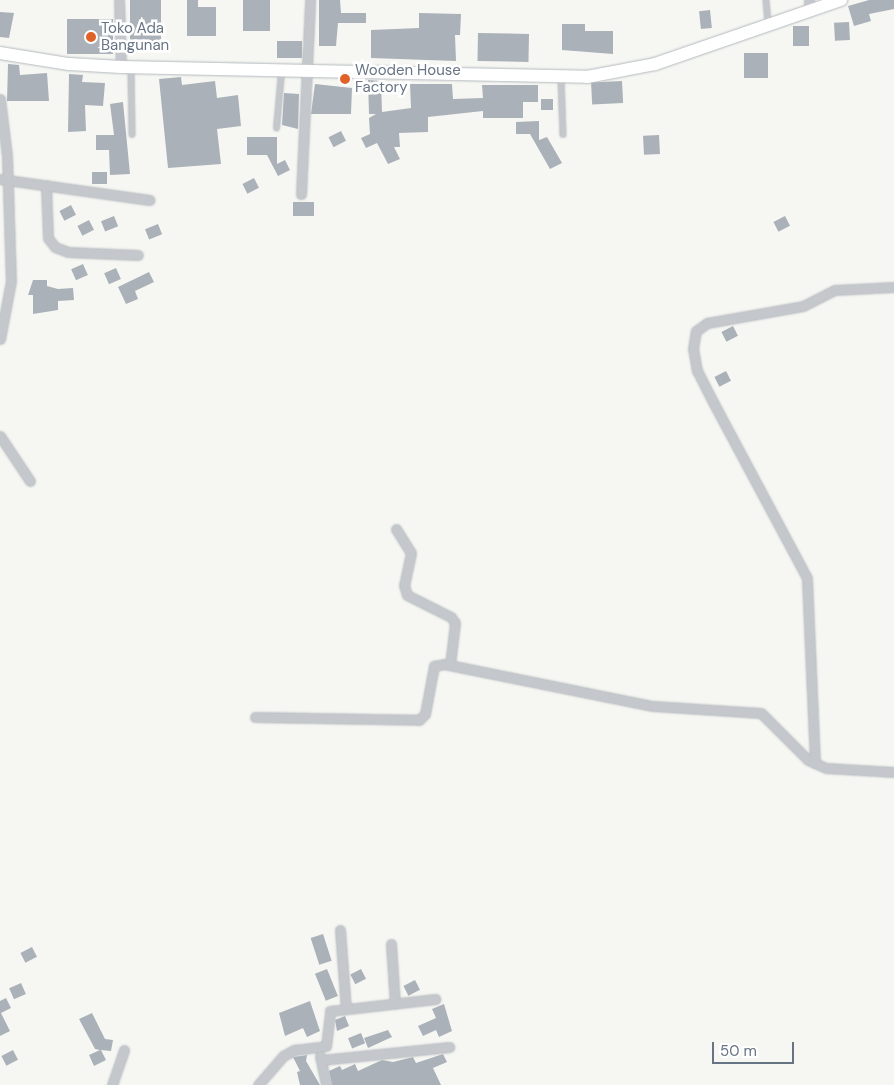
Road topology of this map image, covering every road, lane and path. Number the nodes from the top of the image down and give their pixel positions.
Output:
1 (119, 0) edge
2 (310, 0) edge
3 (766, 0) edge
4 (841, 0) edge
5 (809, 6) edge
6 (768, 25) junction
7 (0, 53) edge
8 (126, 67) junction
9 (281, 68) junction
10 (307, 68) junction
11 (561, 76) junction
12 (0, 99) edge
13 (276, 128) dead end
14 (132, 134) dead end
15 (563, 134) dead end
16 (4, 179) edge
17 (46, 185) junction
18 (301, 194) dead end
19 (150, 200) dead end
20 (138, 255) dead end
21 (894, 287) edge
22 (0, 339) edge
23 (0, 436) edge
24 (30, 481) dead end
25 (396, 529) dead end
26 (450, 665) junction
27 (254, 717) dead end
28 (815, 763) junction
29 (894, 772) edge
30 (340, 930) dead end
31 (391, 944) dead end
32 (435, 1000) dead end
33 (395, 1004) junction
34 (346, 1009) junction
35 (449, 1047) dead end
36 (318, 1048) junction
37 (124, 1050) dead end
38 (321, 1060) junction
39 (112, 1085) edge
40 (258, 1085) edge
41 (326, 1085) edge

1 - 8 street
2 - 10 street
3 - 6 lane
4 - 5 main road
5 - 6 main road
6 - 11 main road
7 - 8 main road
8 - 9 main road
8 - 14 lane
9 - 10 main road
9 - 13 lane
10 - 11 main road
10 - 18 street
11 - 15 lane
12 - 16 street
16 - 17 street
16 - 22 street
17 - 19 street
17 - 20 street
21 - 28 street
23 - 24 street
25 - 26 street
26 - 27 street
26 - 28 street
28 - 29 street
30 - 34 street
31 - 33 street
32 - 33 street
33 - 34 street
34 - 36 street
35 - 38 street
36 - 38 street
36 - 40 street
37 - 39 street
38 - 41 street

